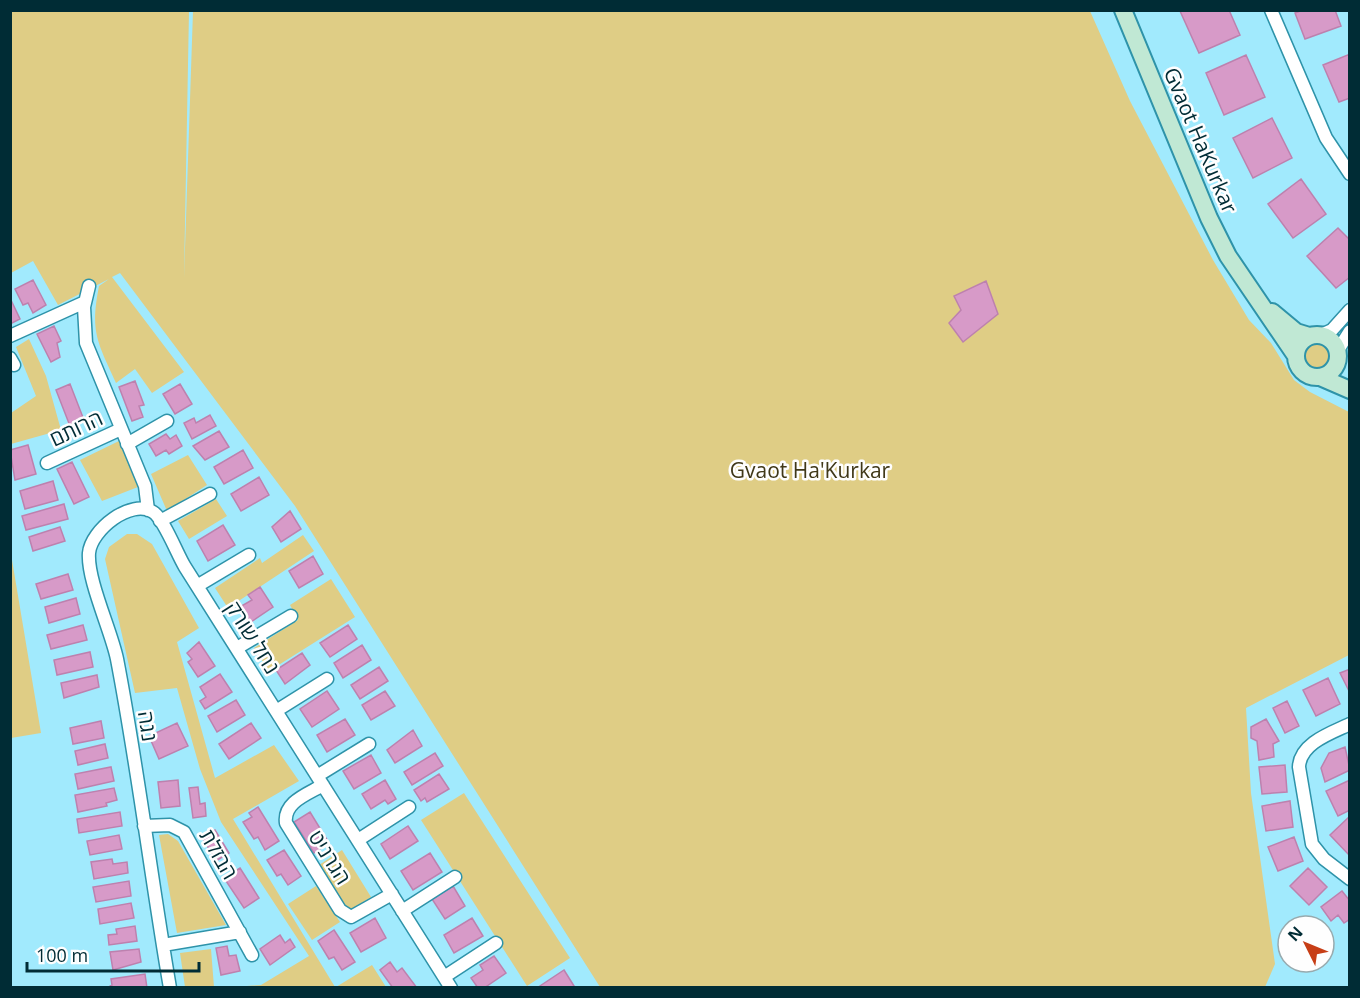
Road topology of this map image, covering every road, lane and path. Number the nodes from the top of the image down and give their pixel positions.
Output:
1 (1123, 10) edge
2 (1271, 10) edge
3 (1350, 174) edge
4 (1246, 282) junction
5 (89, 286) dead end
6 (85, 302) junction
7 (1350, 310) edge
8 (1350, 331) edge
9 (10, 336) edge
10 (1315, 336) junction
11 (1338, 354) junction
12 (1296, 356) junction
13 (1320, 377) junction
14 (1350, 379) edge
15 (1350, 390) edge
16 (167, 421) dead end
17 (121, 429) junction
18 (127, 444) junction
19 (47, 463) dead end
20 (210, 494) dead end
21 (148, 510) junction
22 (160, 521) junction
23 (249, 555) dead end
24 (197, 586) junction
25 (291, 616) dead end
26 (237, 648) junction
27 (327, 679) dead end
28 (276, 711) junction
29 (1350, 724) edge
30 (369, 744) dead end
31 (320, 780) junction
32 (409, 807) dead end
33 (144, 826) junction
34 (358, 840) junction
35 (455, 877) dead end
36 (1350, 879) edge
37 (392, 894) junction
38 (402, 910) junction
39 (240, 932) junction
40 (496, 944) dead end
41 (163, 945) junction
42 (252, 955) dead end
43 (447, 982) edge
44 (170, 987) edge

1 - 4 street, Gvaot HaKurkar
2 - 3 street
4 - 10 street, Gvaot HaKurkar
4 - 12 street, Gvaot HaKurkar
5 - 6 street
6 - 9 street
6 - 17 street
7 - 10 street
8 - 11 street
10 - 11 street
10 - 12 street
11 - 13 street
11 - 14 street
12 - 13 street
13 - 15 street
16 - 18 street
17 - 18 street
17 - 19 street, הרותם
18 - 21 street
20 - 22 street
21 - 22 street, נחל שורק
21 - 33 street, נגה
22 - 24 street, נחל שורק
23 - 24 street
24 - 26 street, נחל שורק
25 - 26 street
26 - 28 street, נחל שורק
27 - 28 street
28 - 31 street, נחל שורק
29 - 36 street
30 - 31 street
31 - 34 street, נחל שורק
31 - 37 street, הגרניט
32 - 34 street
33 - 39 street, הבזלת
33 - 41 street, נגה
34 - 37 street, נחל שורק
35 - 38 street
37 - 38 street, נחל שורק
38 - 43 street, נחל שורק
39 - 41 street
39 - 42 street, הבזלת
40 - 43 street
41 - 44 street, נגה

